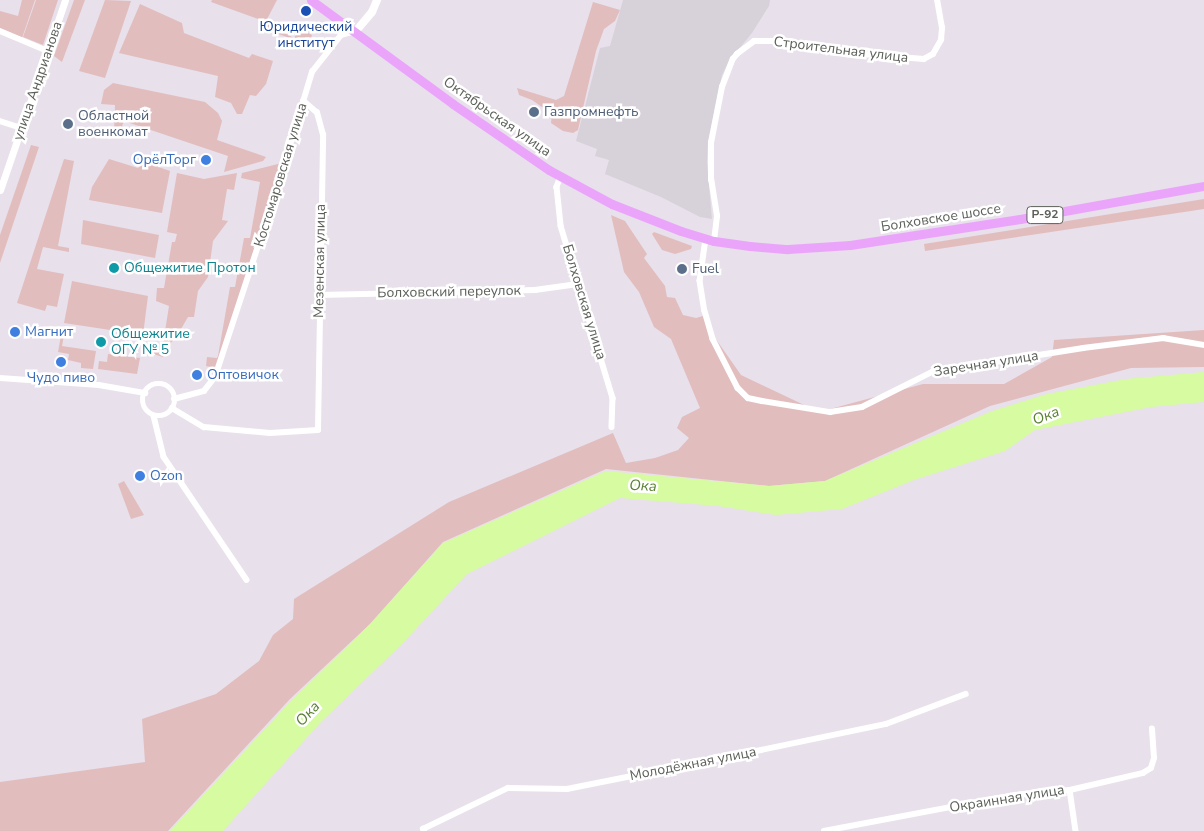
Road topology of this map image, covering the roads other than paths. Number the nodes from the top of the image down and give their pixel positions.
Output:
1 (65, 0) edge
2 (311, 0) edge
3 (377, 0) edge
4 (937, 0) edge
5 (0, 31) edge
6 (356, 31) junction
7 (48, 51) junction
8 (303, 101) junction
9 (0, 121) edge
10 (22, 128) junction
11 (561, 176) junction
12 (1204, 186) edge
13 (0, 190) edge
14 (681, 231) joint
15 (710, 240) junction
16 (578, 284) junction
17 (319, 295) junction
18 (1204, 345) edge
19 (0, 378) edge
20 (145, 393) junction
21 (174, 399) junction
22 (172, 408) junction
23 (154, 416) junction
24 (612, 427) dead end
25 (247, 580) dead end
26 (966, 694) dead end
27 (1152, 729) dead end
28 (1070, 790) junction
29 (424, 830) edge
30 (824, 831) edge
31 (1076, 831) edge

1 - 7 street, улица Андрианова
2 - 6 main road, Октябрьская улица
3 - 6 main road
4 - 15 street, Строительная улица
5 - 7 street
6 - 8 street, Костомаровская улица
6 - 11 main road, Октябрьская улица
7 - 10 street, улица Андрианова
8 - 17 street, Мезенская улица
8 - 21 street, Костомаровская улица
9 - 10 street
10 - 13 street, улица Андрианова
11 - 14 main road, Октябрьская улица
11 - 16 street, Болховская улица
12 - 15 main road, Болховское шоссе / Р-92
14 - 15 main road, Болховское шоссе / Р-92
15 - 18 street, Заречная улица
16 - 17 street, Болховский переулок
16 - 24 street, Болховская улица
17 - 22 street, Мезенская улица
19 - 20 street
20 - 21 street
20 - 23 street
21 - 22 street
22 - 23 street
23 - 25 street
26 - 29 street, Молодёжная улица
27 - 28 street, Окраинная улица
28 - 30 street, Окраинная улица
28 - 31 street

